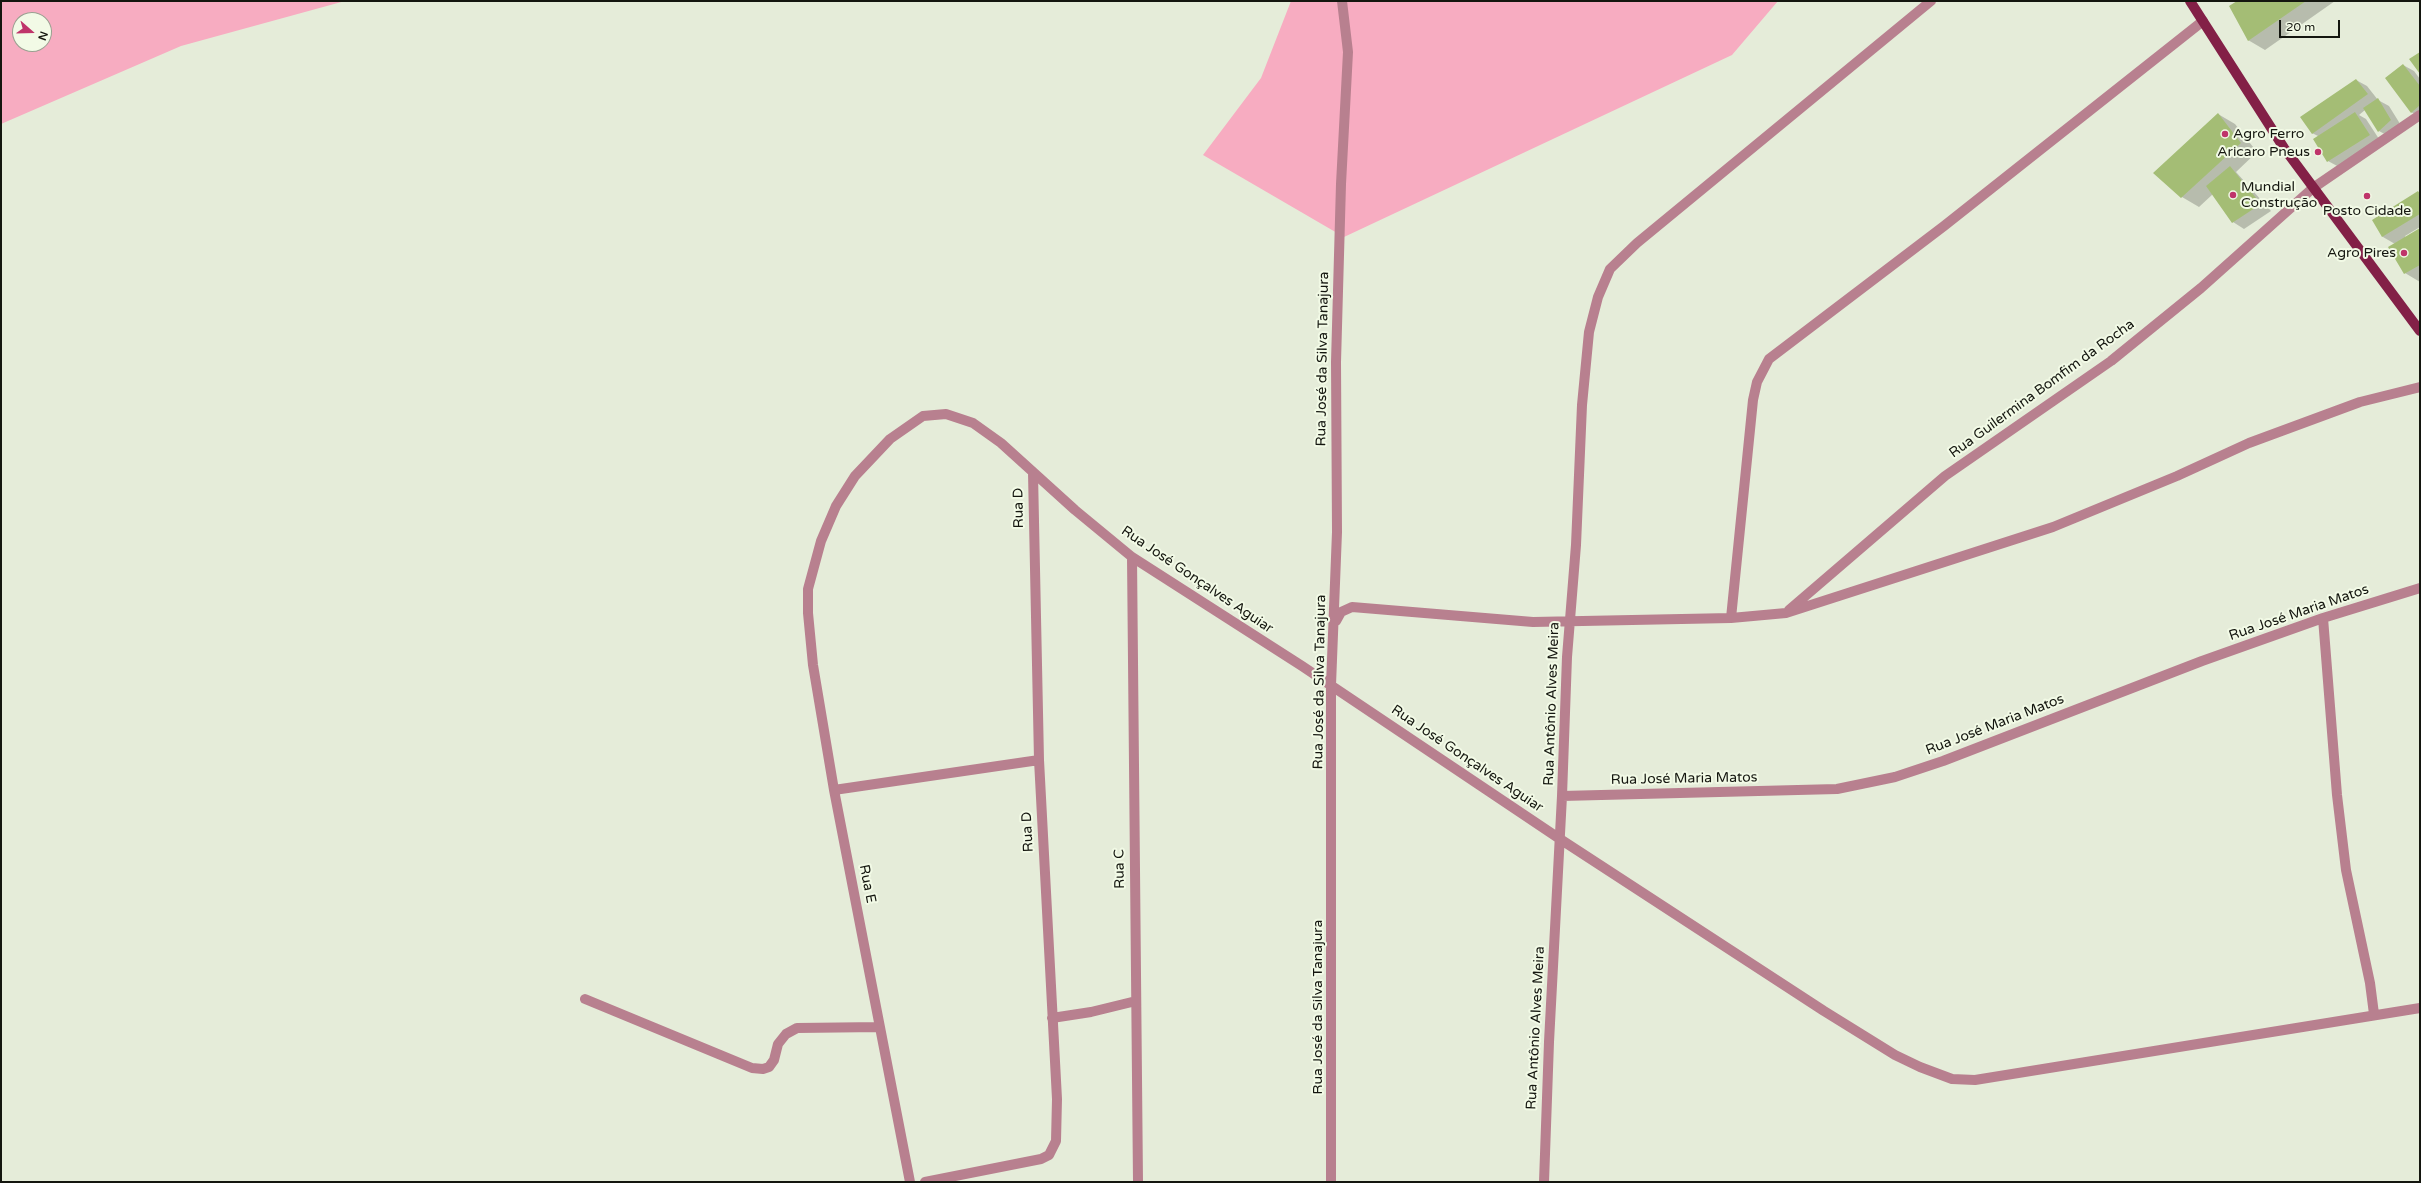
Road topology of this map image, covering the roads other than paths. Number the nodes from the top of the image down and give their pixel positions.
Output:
1 (1342, 1) edge
2 (1931, 1) edge
3 (2190, 1) edge
4 (2203, 21) junction
5 (2420, 114) edge
6 (2313, 188) junction
7 (2420, 331) edge
8 (2420, 387) edge
9 (1033, 473) junction
10 (1132, 557) junction
11 (2420, 588) edge
12 (808, 589) joint
13 (1786, 613) junction
14 (1731, 618) junction
15 (2323, 618) junction
16 (1336, 621) junction
17 (1570, 622) junction
18 (1332, 685) junction
19 (1039, 760) junction
20 (834, 790) junction
21 (1562, 796) junction
22 (1560, 838) junction
23 (585, 999) dead end
24 (1136, 1001) junction
25 (2420, 1008) edge
26 (2374, 1014) junction
27 (1052, 1018) junction
28 (880, 1027) junction
29 (910, 1182) edge
30 (925, 1182) edge
31 (1138, 1182) edge
32 (1331, 1182) edge
33 (1544, 1182) edge

1 - 16 street, Rua José da Silva Tanajura
2 - 17 street, Rua Antônio Alves Meira
3 - 4 main road
4 - 6 main road
4 - 14 street
5 - 6 street, Rua Guilermina Bomfim da Rocha
6 - 7 main road
6 - 13 street, Rua Guilermina Bomfim da Rocha
8 - 13 street
9 - 10 street, Rua José Gonçalves Aguiar
9 - 12 street, Rua José Gonçalves Aguiar
9 - 19 street, Rua D
10 - 18 street, Rua José Gonçalves Aguiar
10 - 24 street, Rua C
11 - 15 street, Rua José Maria Matos
12 - 20 street, Rua E
13 - 14 street
14 - 17 street
15 - 21 street, Rua José Maria Matos
15 - 26 street
16 - 17 street
16 - 18 street, Rua José da Silva Tanajura
17 - 21 street, Rua Antônio Alves Meira
18 - 22 street, Rua José Gonçalves Aguiar
18 - 32 street, Rua José da Silva Tanajura
19 - 20 street
19 - 27 street, Rua D
20 - 28 street, Rua E
21 - 22 street, Rua Antônio Alves Meira
22 - 26 street, Rua José Gonçalves Aguiar
22 - 33 street, Rua Antônio Alves Meira
23 - 28 street
24 - 27 street
24 - 31 street, Rua C
25 - 26 street, Rua José Gonçalves Aguiar
27 - 30 street, Rua D
28 - 29 street, Rua E

